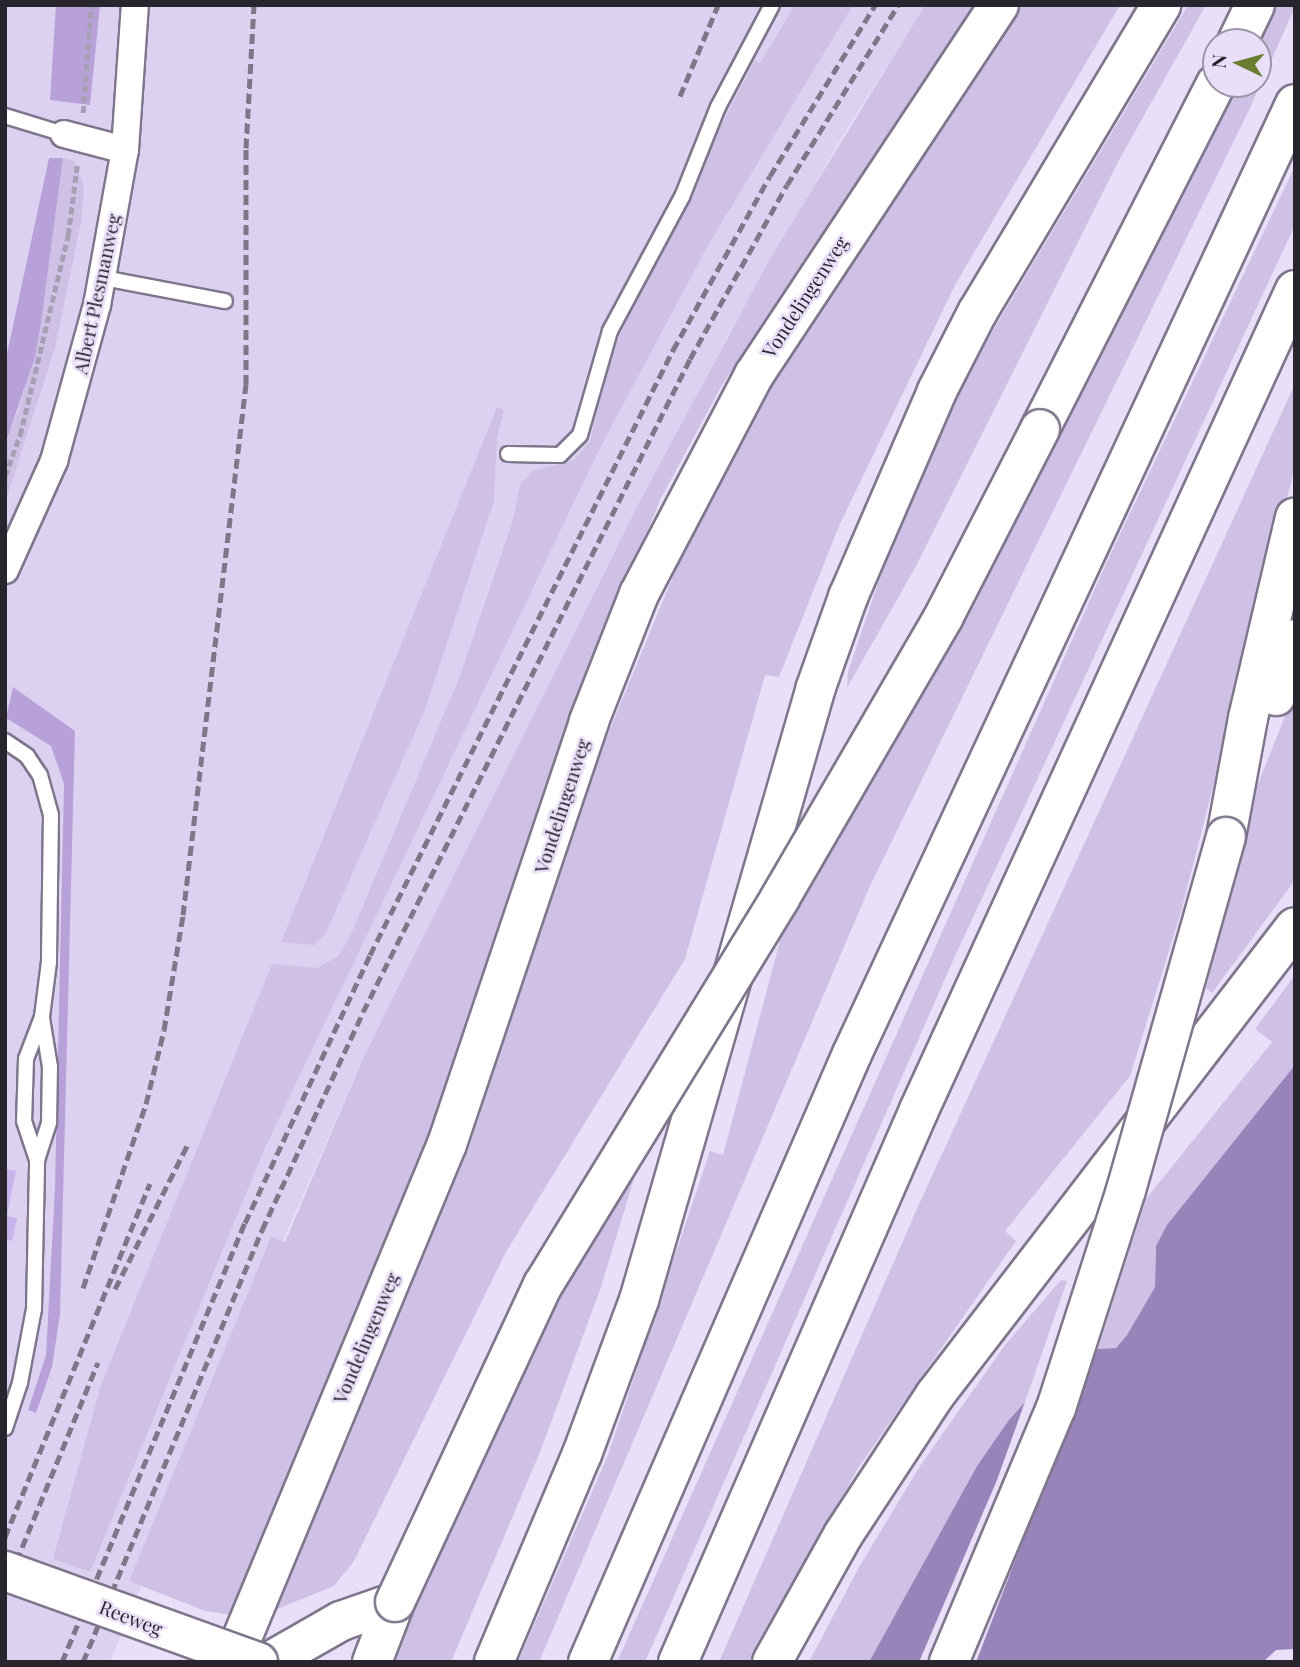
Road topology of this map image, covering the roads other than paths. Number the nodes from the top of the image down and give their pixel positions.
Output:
1 (135, 5) edge
2 (772, 5) edge
3 (999, 5) edge
4 (1160, 5) edge
5 (1255, 5) edge
6 (1244, 28) edge
7 (1209, 98) edge
8 (1295, 104) edge
9 (5, 116) edge
10 (72, 136) joint
11 (125, 150) junction
12 (103, 278) junction
13 (1295, 290) edge
14 (225, 300) dead end
15 (508, 454) dead end
16 (1295, 517) edge
17 (5, 570) edge
18 (1295, 639) edge
19 (5, 741) edge
20 (1226, 837) junction
21 (1295, 927) edge
22 (42, 1017) junction
23 (37, 1160) junction
24 (5, 1428) edge
25 (5, 1571) edge
26 (395, 1602) junction
27 (232, 1662) edge
28 (258, 1662) edge
29 (269, 1662) edge
30 (372, 1662) edge
31 (494, 1662) edge
32 (588, 1662) edge
33 (678, 1662) edge
34 (772, 1662) edge
35 (950, 1662) edge

1 - 11 street, Albert Plesmanweg
2 - 15 lane
3 - 27 main road, Vondelingenweg
4 - 31 main road
5 - 6 main road
7 - 26 main road, bridge
8 - 32 main road
9 - 10 lane
10 - 11 street
11 - 12 street, Albert Plesmanweg
12 - 14 lane
12 - 17 street, Albert Plesmanweg
13 - 33 main road
16 - 20 main road
18 - 20 main road
19 - 22 lane
20 - 35 main road, bridge
21 - 34 main road
22 - 23 lane
22 - 23 lane
23 - 24 lane
25 - 28 main road, Reeweg, bridge
26 - 29 main road
26 - 30 main road

